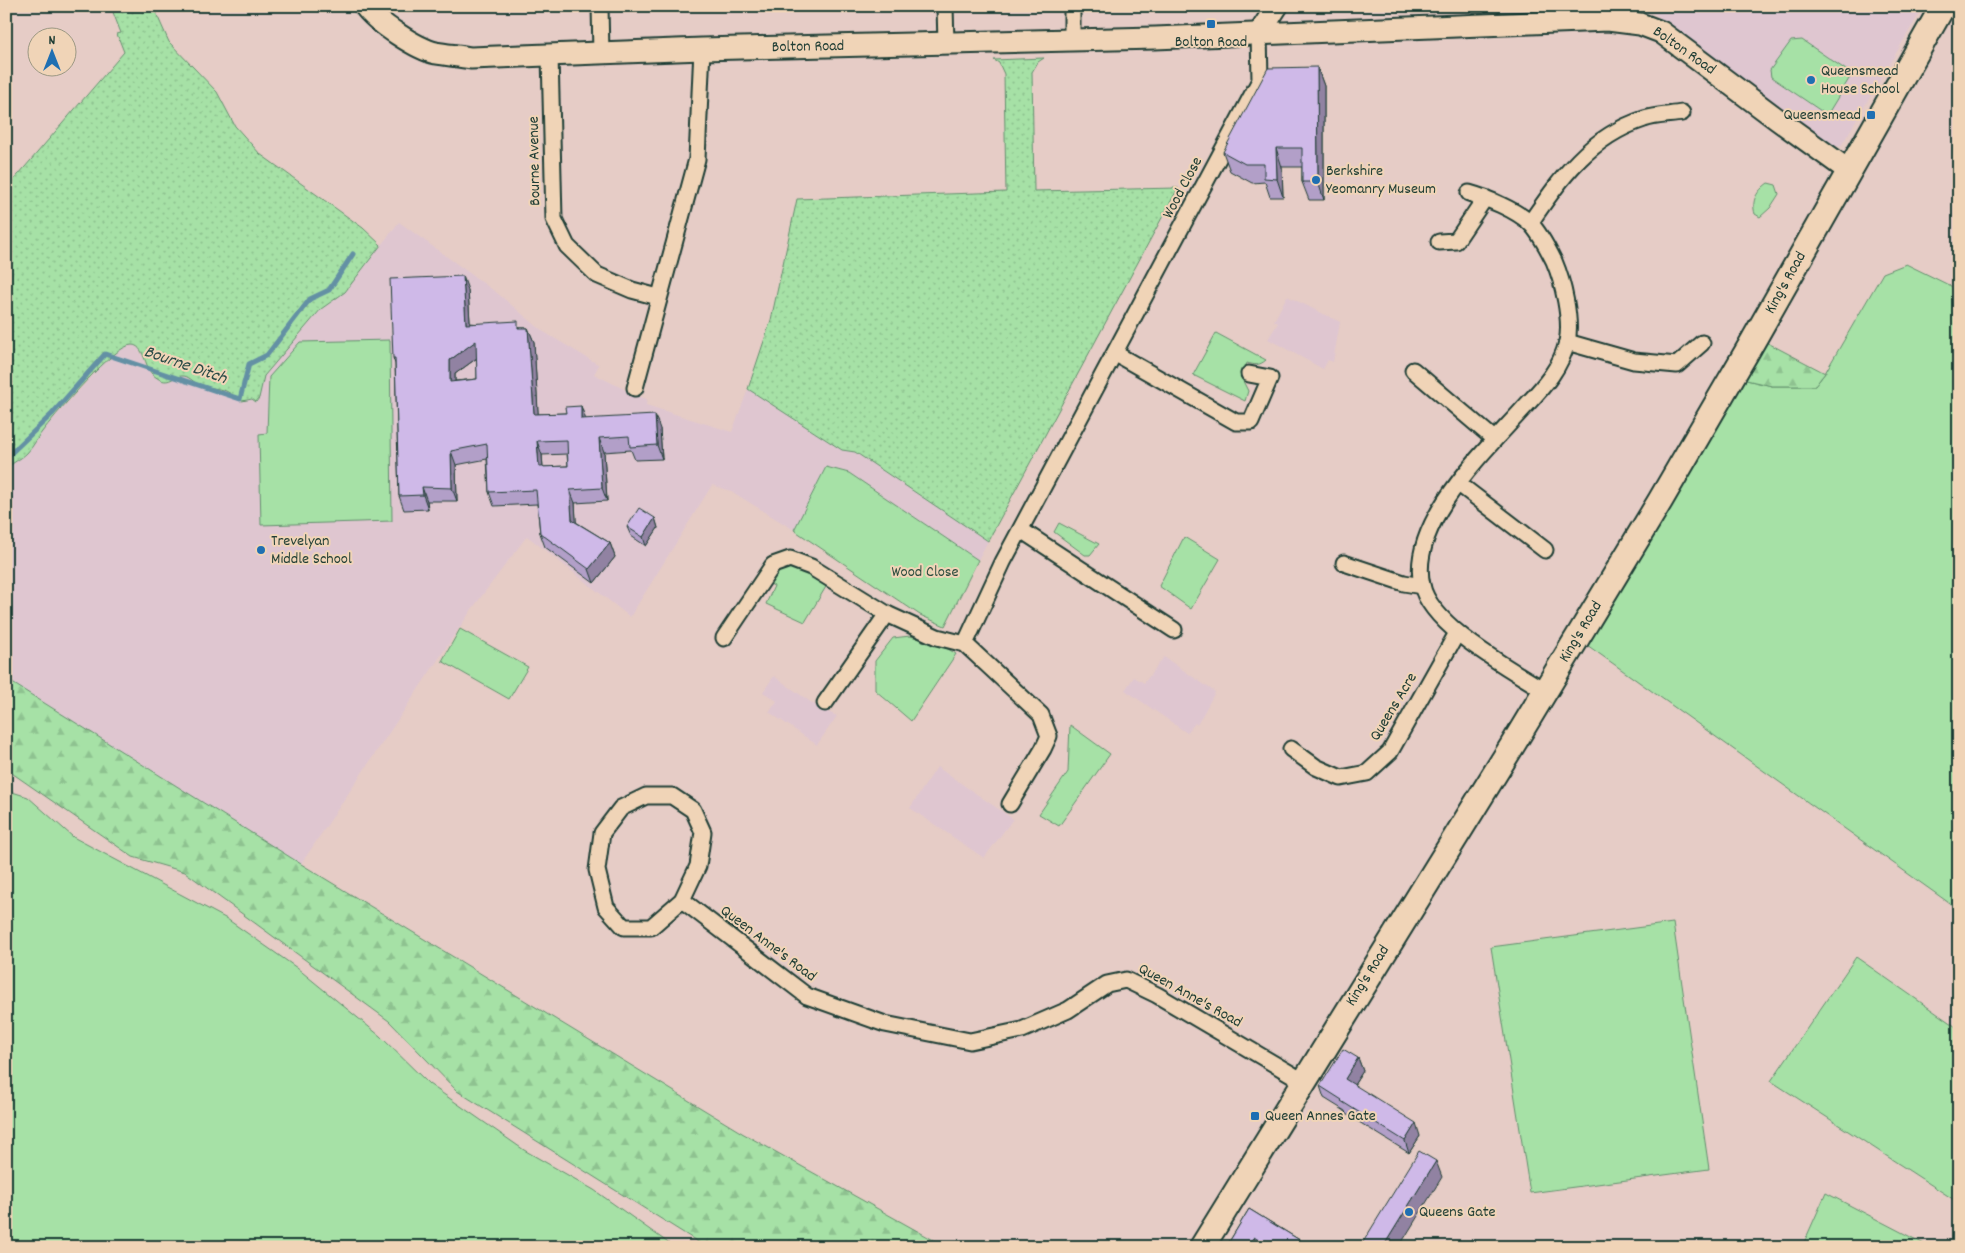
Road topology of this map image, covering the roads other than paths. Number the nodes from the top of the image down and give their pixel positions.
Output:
1 (365, 6) edge
2 (600, 6) edge
3 (945, 6) edge
4 (1072, 6) edge
5 (1277, 6) edge
6 (1943, 6) edge
7 (1259, 34) junction
8 (1072, 40) junction
9 (946, 44) junction
10 (702, 49) junction
11 (601, 54) junction
12 (550, 55) junction
13 (1682, 113) dead end
14 (1849, 171) junction
15 (1469, 193) dead end
16 (1486, 198) junction
17 (1530, 223) junction
18 (1440, 242) dead end
19 (658, 297) junction
20 (1567, 342) junction
21 (1702, 343) dead end
22 (1116, 354) junction
23 (1413, 370) dead end
24 (1249, 374) dead end
25 (634, 388) dead end
26 (1494, 439) junction
27 (1459, 484) junction
28 (1021, 530) junction
29 (1545, 550) dead end
30 (1344, 563) dead end
31 (1422, 586) junction
32 (887, 614) junction
33 (1174, 630) dead end
34 (1457, 633) junction
35 (724, 638) dead end
36 (965, 644) junction
37 (1545, 691) junction
38 (824, 703) dead end
39 (1291, 749) dead end
40 (1010, 804) dead end
41 (682, 900) junction
42 (1304, 1081) junction
43 (1202, 1247) edge

1 - 12 street, Bolton Road
2 - 11 street
3 - 9 street
4 - 8 street
5 - 7 street
6 - 14 main road, King's Road
7 - 8 street, Bolton Road
7 - 14 street, Bolton Road
7 - 22 street, Wood Close
8 - 9 street, Bolton Road
9 - 10 street, Bolton Road
10 - 11 street, Bolton Road
10 - 19 street
11 - 12 street, Bolton Road
12 - 19 street, Bourne Avenue
13 - 17 street
14 - 37 main road, King's Road
15 - 16 street
16 - 17 street
16 - 18 street
17 - 20 street
19 - 25 street
20 - 21 street
20 - 26 street
22 - 24 street
22 - 28 street, Wood Close
23 - 26 street
26 - 27 street
27 - 29 street
27 - 31 street
28 - 33 street
28 - 36 street, Wood Close
30 - 31 street
31 - 34 street
32 - 35 street
32 - 36 street
32 - 38 street
34 - 37 street
34 - 39 street, Queens Acre
36 - 40 street
37 - 42 main road, King's Road
41 - 41 street
41 - 42 street, Queen Anne's Road
42 - 43 main road, King's Road

